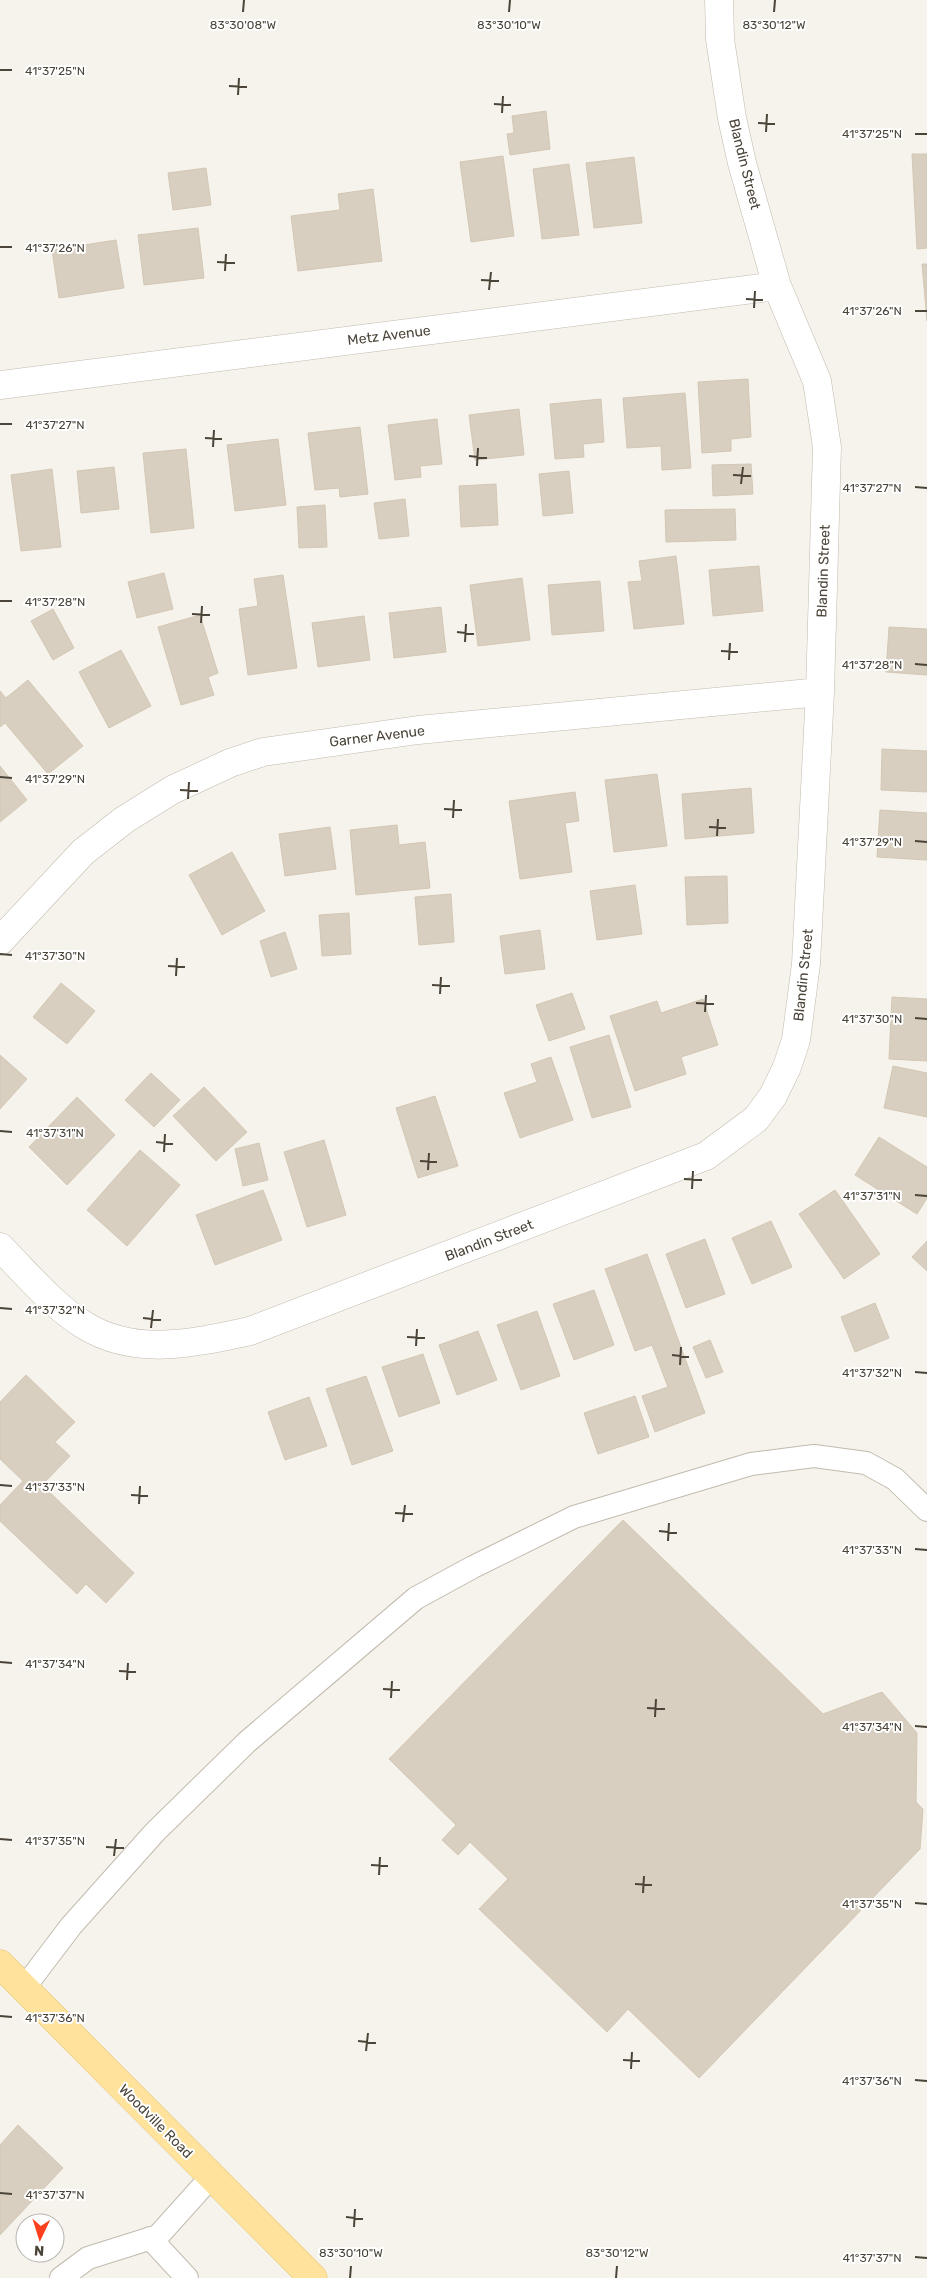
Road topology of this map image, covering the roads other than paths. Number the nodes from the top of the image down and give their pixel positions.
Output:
1 (719, 0) edge
2 (777, 286) junction
3 (0, 385) edge
4 (820, 692) junction
5 (0, 941) edge
6 (0, 1247) edge
7 (927, 1510) edge
8 (0, 1964) edge
9 (12, 1987) edge
10 (211, 2176) junction
11 (150, 2238) junction
12 (61, 2278) edge
13 (187, 2278) edge
14 (312, 2278) edge

1 - 2 street, Blandin Street
2 - 3 street, Metz Avenue
2 - 4 street, Blandin Street
4 - 5 street, Garner Avenue
4 - 6 street, Blandin Street
7 - 9 lane
8 - 9 main road, Woodville Road
9 - 10 main road, Woodville Road
10 - 11 lane
10 - 14 main road, Woodville Road
11 - 12 lane
11 - 13 lane

